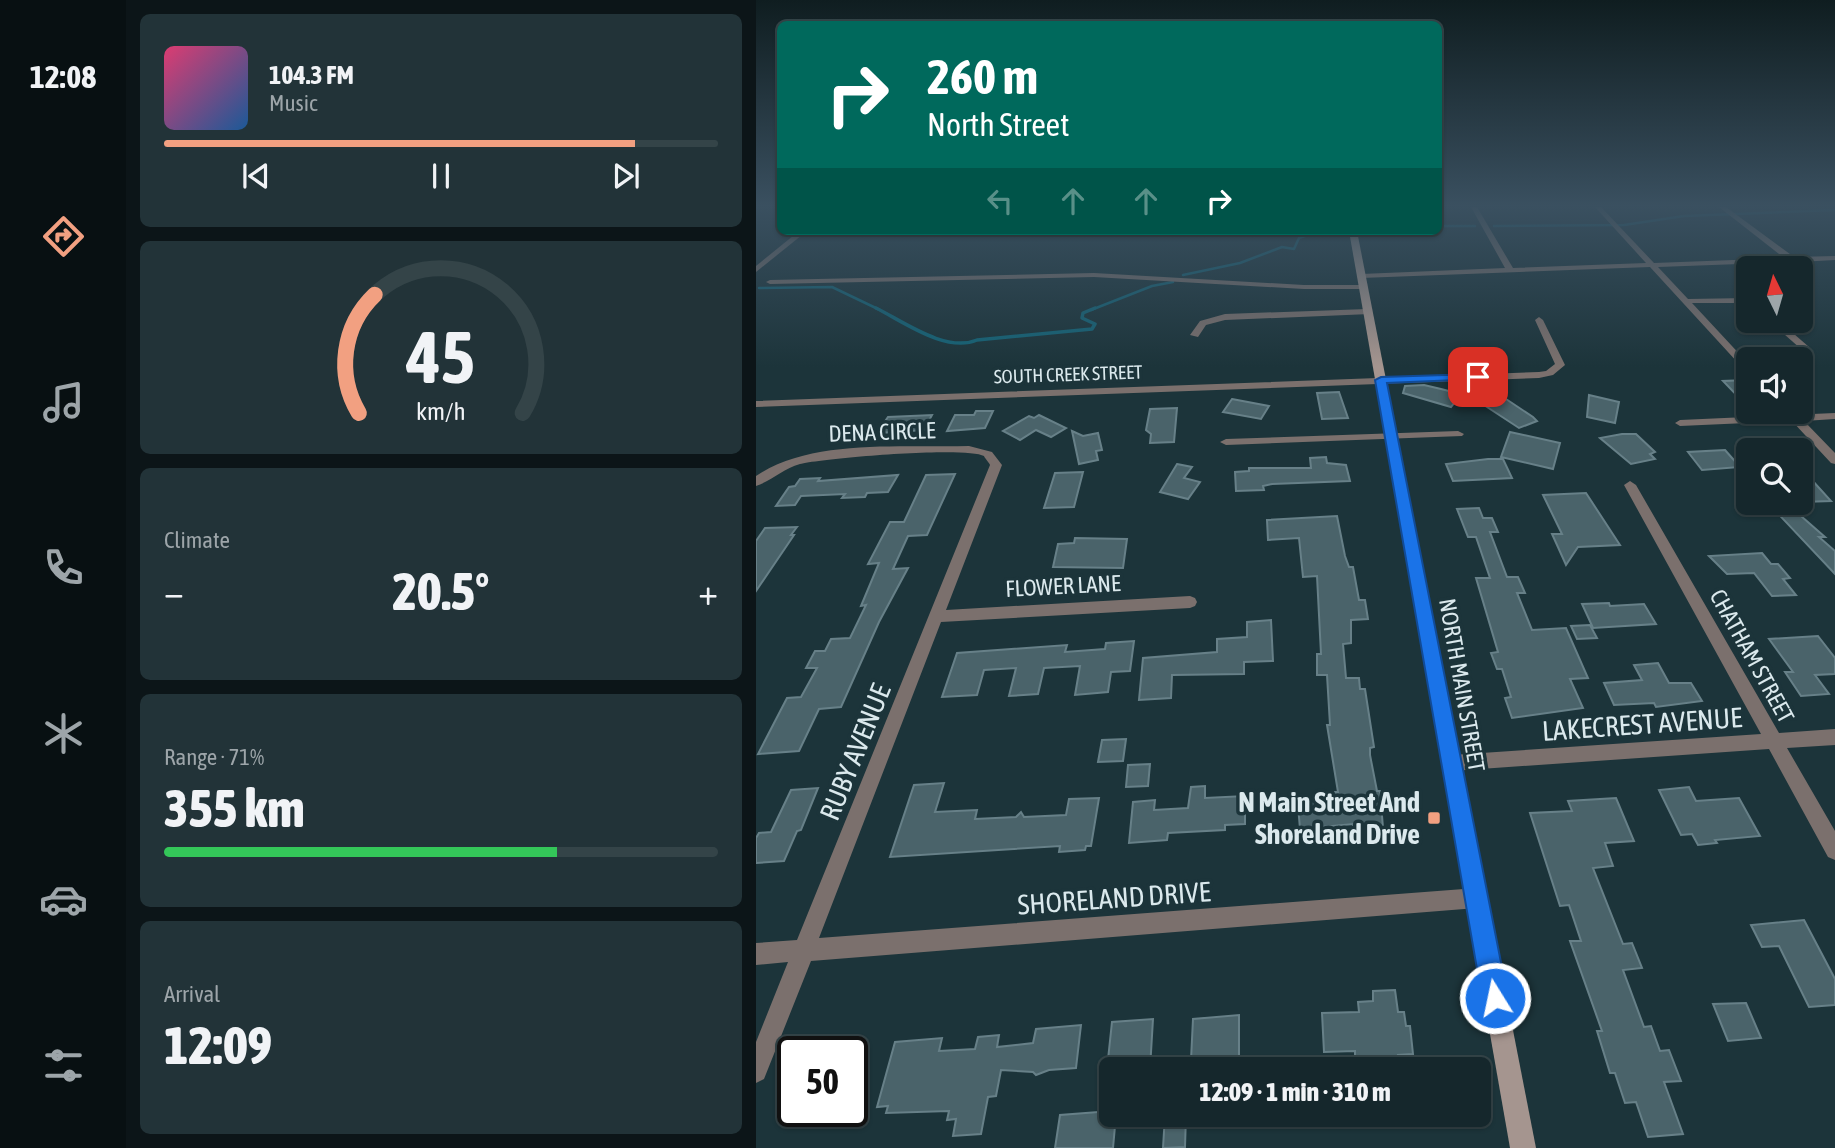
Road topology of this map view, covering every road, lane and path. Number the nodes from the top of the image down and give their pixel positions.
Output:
1 (1358, 261) edge
2 (1504, 261) edge
3 (1647, 261) edge
4 (1736, 264) edge
5 (1652, 266) junction
6 (1511, 272) junction
7 (1361, 276) junction
8 (770, 282) dead end
9 (1362, 287) junction
10 (1736, 299) edge
11 (1688, 301) junction
12 (1367, 312) junction
13 (1539, 320) dead end
14 (1787, 333) edge
15 (1195, 335) dead end
16 (1804, 347) dead end
17 (1736, 355) edge
18 (1381, 380) junction
19 (756, 404) edge
20 (1835, 416) edge
21 (1813, 417) edge
22 (1736, 421) edge
23 (1680, 423) dead end
24 (1801, 424) edge
25 (1458, 434) dead end
26 (1391, 436) junction
27 (1226, 442) dead end
28 (988, 454) joint
29 (1835, 460) edge
30 (756, 482) edge
31 (1630, 485) dead end
32 (1190, 602) dead end
33 (937, 616) junction
34 (1835, 737) edge
35 (1774, 741) junction
36 (1452, 763) junction
37 (1835, 850) edge
38 (1477, 898) junction
39 (805, 950) junction
40 (756, 954) edge
41 (756, 1071) edge
42 (1523, 1148) edge

1 - 7 main road, NORTH MAIN STREET
2 - 6 street
3 - 5 street
4 - 5 street
5 - 6 street
5 - 11 street
6 - 7 street
7 - 9 main road, NORTH MAIN STREET
8 - 9 street
9 - 12 main road, NORTH MAIN STREET
10 - 11 street
11 - 17 street
12 - 15 street
12 - 18 main road, NORTH MAIN STREET
13 - 18 street, SOUTH CREEK STREET
14 - 16 street
18 - 19 street, SOUTH CREEK STREET
18 - 26 main road, NORTH MAIN STREET
20 - 21 street
22 - 23 street
24 - 29 street
25 - 26 street
26 - 27 street
26 - 36 main road, NORTH MAIN STREET
28 - 30 street, DENA CIRCLE
28 - 33 street, RUBY AVENUE
31 - 35 street, CHATHAM STREET
32 - 33 street, FLOWER LANE
33 - 39 street, RUBY AVENUE
34 - 35 street, LAKECREST AVENUE
35 - 36 street, LAKECREST AVENUE
35 - 37 street, CHATHAM STREET
36 - 38 main road, NORTH MAIN STREET
38 - 39 street, SHORELAND DRIVE
38 - 42 main road, NORTH MAIN STREET
39 - 40 street, SHORELAND DRIVE
39 - 41 street, RUBY AVENUE

